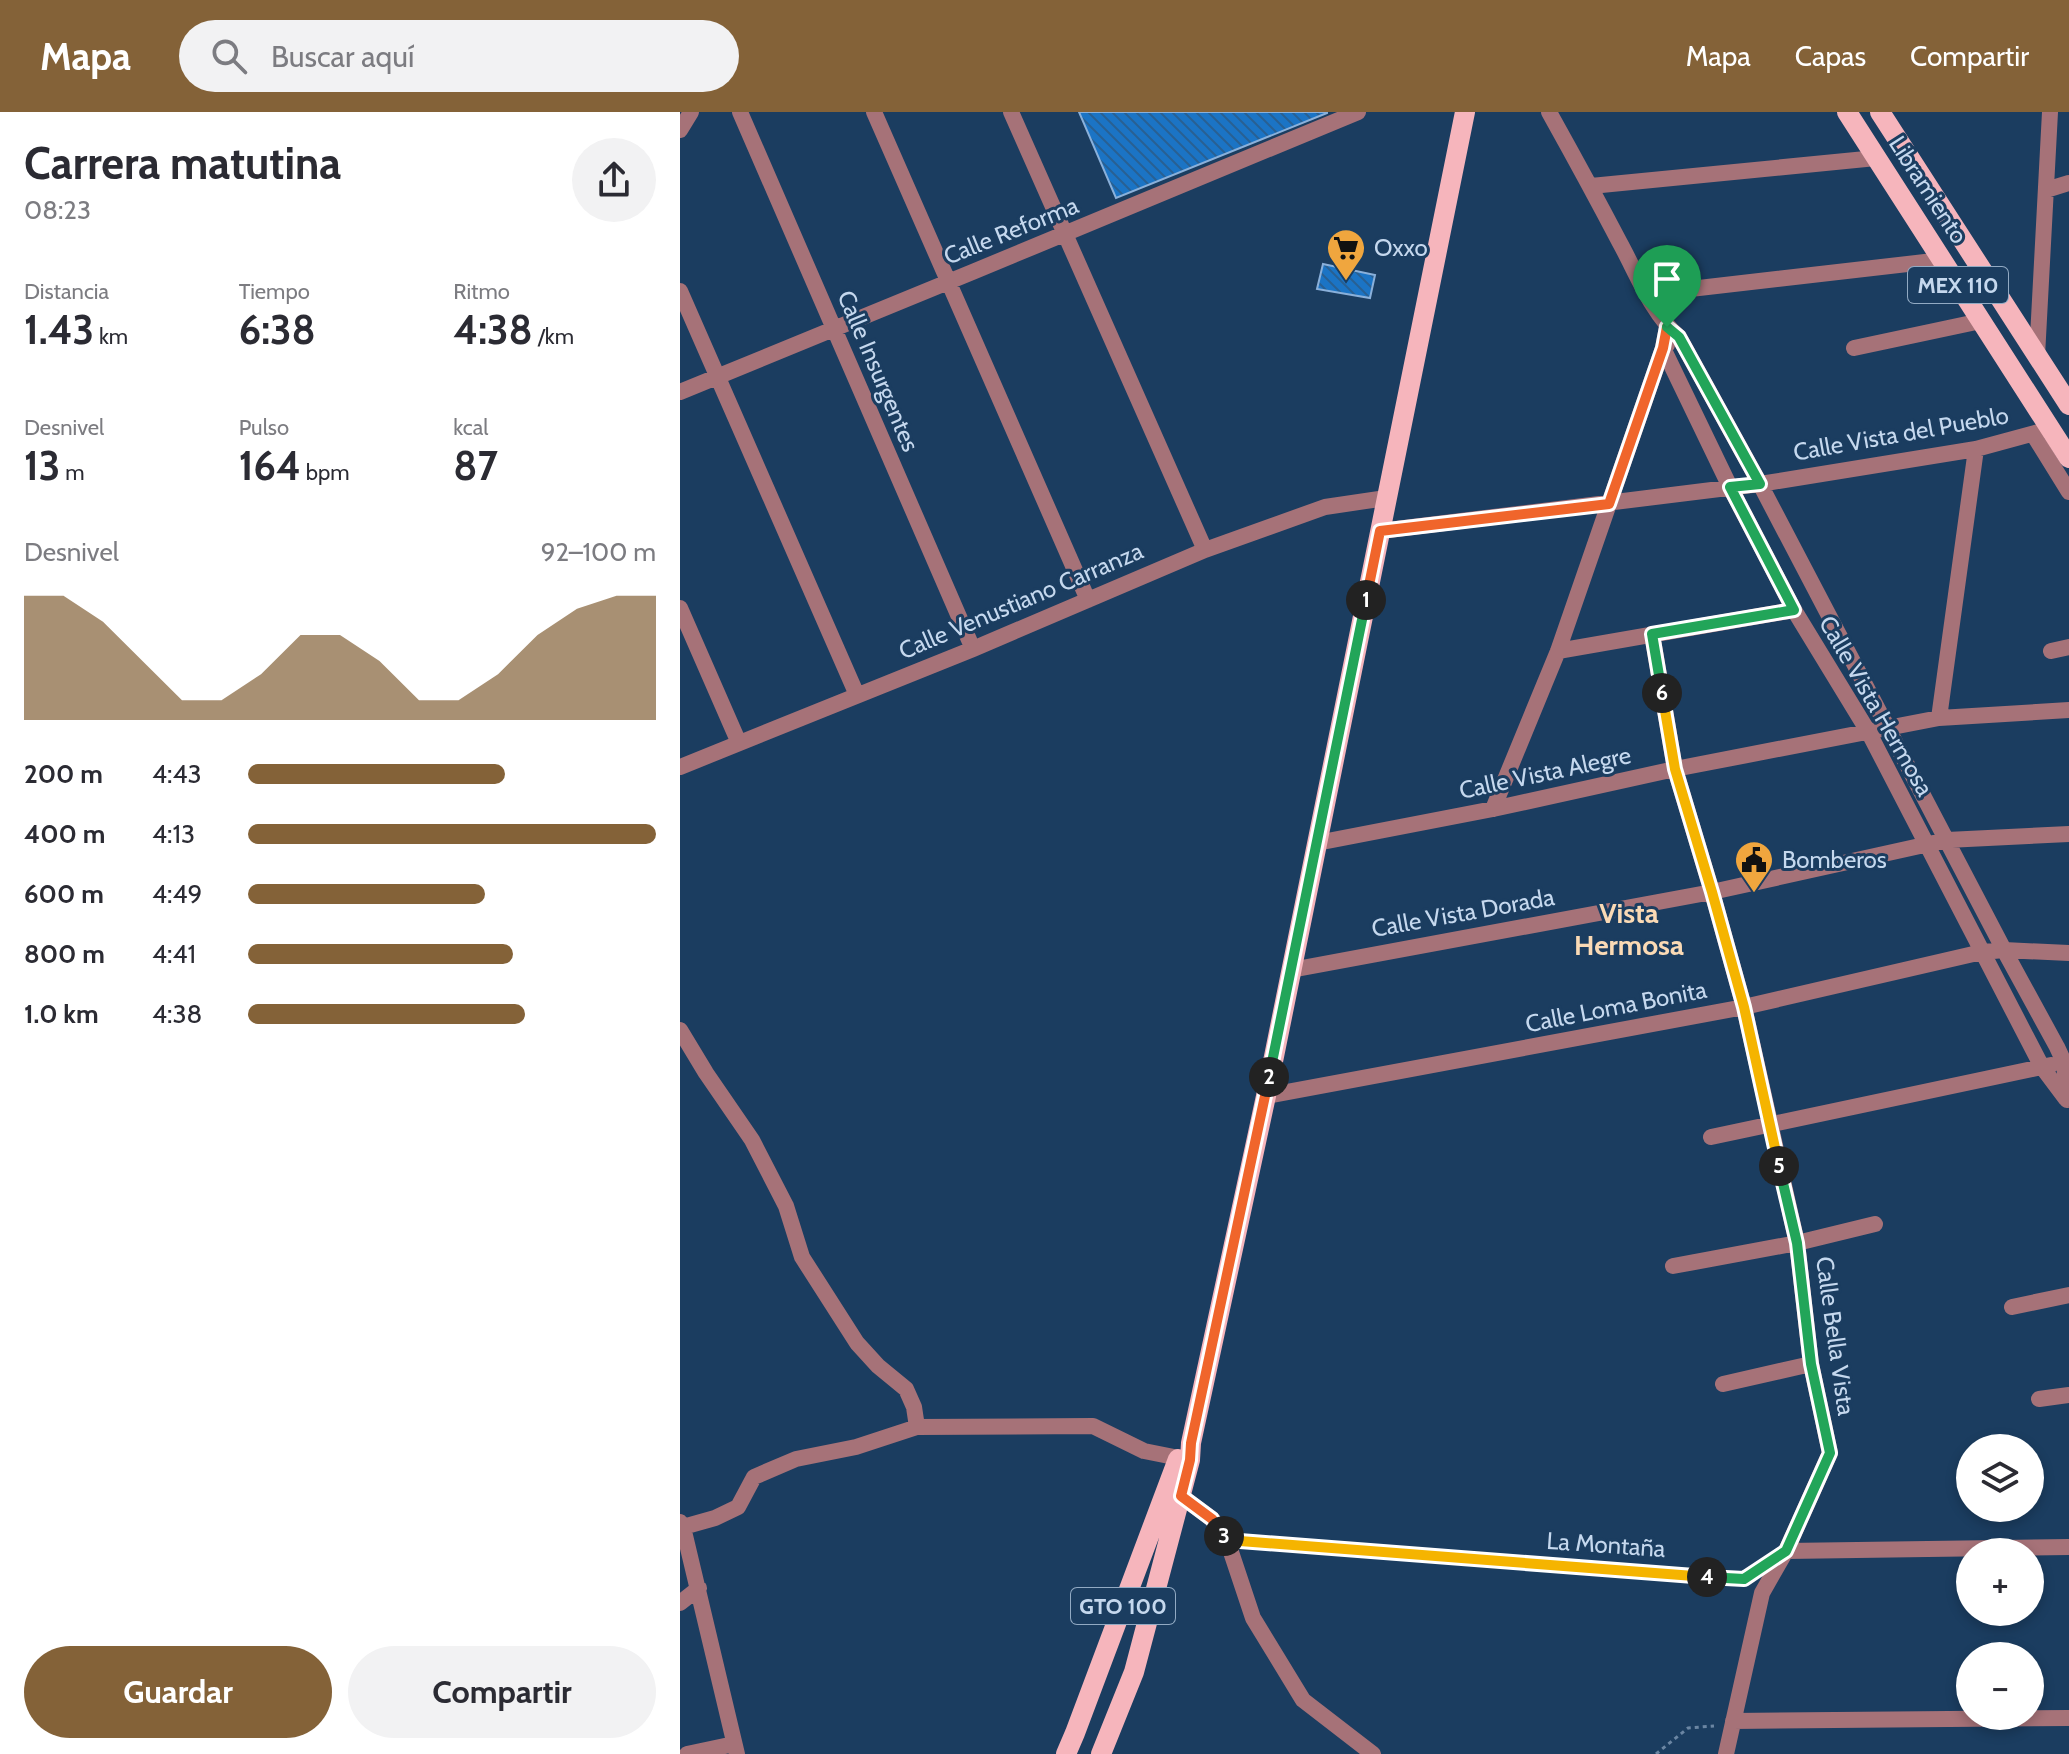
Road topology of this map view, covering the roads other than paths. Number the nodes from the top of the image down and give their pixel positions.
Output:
1 (691, 112) edge
2 (740, 112) edge
3 (874, 112) edge
4 (1011, 112) edge
5 (1358, 112) edge
6 (1465, 112) edge
7 (1549, 112) edge
8 (1847, 112) edge
9 (1880, 112) edge
10 (2050, 112) edge
11 (680, 130) edge
12 (1876, 158) junction
13 (2069, 183) edge
14 (1591, 186) junction
15 (2046, 190) junction
16 (1067, 235) junction
17 (1942, 260) junction
18 (949, 281) junction
19 (680, 291) edge
20 (1647, 294) junction
21 (1981, 321) junction
22 (834, 329) junction
23 (1673, 332) junction
24 (1663, 348) junction
25 (1854, 348) dead end
26 (2037, 356) junction
27 (719, 376) junction
28 (680, 392) edge
29 (2069, 405) edge
30 (2041, 431) junction
31 (1976, 449) junction
32 (2069, 458) edge
33 (1760, 484) junction
34 (1730, 487) junction
35 (2069, 492) edge
36 (1386, 498) junction
37 (1609, 504) junction
38 (1380, 531) junction
39 (1205, 550) junction
40 (1088, 600) junction
41 (680, 608) edge
42 (1794, 610) junction
43 (1652, 634) junction
44 (2069, 647) edge
45 (973, 649) junction
46 (1558, 651) junction
47 (2051, 651) dead end
48 (857, 695) junction
49 (2069, 710) edge
50 (1939, 718) junction
51 (1887, 728) junction
52 (1869, 733) junction
53 (739, 743) junction
54 (680, 767) edge
55 (1675, 769) junction
56 (1493, 809) junction
57 (2069, 834) edge
58 (1947, 840) junction
59 (1317, 843) junction
60 (1926, 845) junction
61 (1712, 892) junction
62 (2004, 950) junction
63 (1982, 952) junction
64 (2069, 953) edge
65 (1291, 970) junction
66 (1744, 1007) junction
67 (680, 1030) edge
68 (2064, 1062) junction
69 (2042, 1067) junction
70 (1266, 1096) junction
71 (2068, 1102) edge
72 (1769, 1124) junction
73 (1711, 1137) dead end
74 (1875, 1224) dead end
75 (1797, 1243) junction
76 (1673, 1266) dead end
77 (2069, 1295) edge
78 (2012, 1307) dead end
79 (1811, 1364) junction
80 (1723, 1384) dead end
81 (2069, 1395) edge
82 (2039, 1399) dead end
83 (917, 1427) junction
84 (1187, 1453) junction
85 (1181, 1496) junction
86 (682, 1524) edge
87 (2069, 1547) edge
88 (1786, 1551) junction
89 (699, 1588) junction
90 (680, 1603) edge
91 (2069, 1718) edge
92 (1733, 1721) junction
93 (736, 1749) edge
94 (687, 1754) edge
95 (1066, 1754) edge
96 (1101, 1754) edge
97 (1373, 1754) edge
98 (1726, 1754) edge

1 - 11 street
2 - 22 street, Calle Insurgentes
3 - 18 street
4 - 16 street
5 - 16 street, Calle Reforma
6 - 36 main road, GTO 100
7 - 14 street, Calle Vista Hermosa
8 - 12 main road, Libramiento / MEX 110
9 - 26 main road, Libramiento / MEX 110
10 - 15 street
12 - 14 street
12 - 17 main road, Libramiento / MEX 110
13 - 15 street
14 - 20 street, Calle Vista Hermosa
15 - 26 street
16 - 18 street, Calle Reforma
16 - 39 street
17 - 20 street
17 - 21 main road, Libramiento / MEX 110
18 - 22 street, Calle Reforma
18 - 40 street
19 - 27 street
20 - 23 street, Calle Vista Hermosa
21 - 25 street
21 - 30 main road, Libramiento / MEX 110
22 - 27 street, Calle Reforma
22 - 45 street, Calle Insurgentes
23 - 24 street
23 - 33 street, Calle Vista Hermosa
24 - 34 street, Calle Vista Hermosa
24 - 37 street
26 - 29 main road, Libramiento / MEX 110
27 - 28 street, Calle Reforma
27 - 48 street
30 - 31 street, Calle Vista del Pueblo
30 - 32 main road, Libramiento / MEX 110
30 - 35 street
31 - 33 street, Calle Vista del Pueblo
31 - 50 street
33 - 34 street, Calle Vista del Pueblo
33 - 51 street, Calle Vista Hermosa
34 - 37 street, Calle Vista del Pueblo
34 - 42 street, Calle Vista Hermosa
36 - 38 main road, GTO 100
36 - 39 street, Calle Venustiano Carranza
37 - 38 street, Calle Vista del Pueblo
37 - 46 street
38 - 59 main road, GTO 100
39 - 40 street, Calle Venustiano Carranza
40 - 45 street, Calle Venustiano Carranza
41 - 53 street
42 - 43 street
42 - 52 street, Calle Vista Hermosa
43 - 46 street
43 - 55 street, Calle Bella Vista
44 - 47 street
45 - 48 street, Calle Venustiano Carranza
46 - 56 street
48 - 53 street, Calle Venustiano Carranza
49 - 50 street, Calle Vista Alegre
50 - 51 street, Calle Vista Alegre
51 - 52 street, Calle Vista Alegre
51 - 58 street, Calle Vista Hermosa
52 - 55 street, Calle Vista Alegre
52 - 60 street, Calle Vista Hermosa
53 - 54 street, Calle Venustiano Carranza
55 - 56 street, Calle Vista Alegre
55 - 61 street, Calle Bella Vista
56 - 59 street, Calle Vista Alegre
57 - 58 street, Calle Vista Dorada
58 - 60 street, Calle Vista Dorada
58 - 62 street, Calle Vista Hermosa
59 - 65 main road, GTO 100
60 - 61 street, Calle Vista Dorada
60 - 63 street, Calle Vista Hermosa
61 - 65 street, Calle Vista Dorada
61 - 66 street, Calle Bella Vista
62 - 63 street, Calle Loma Bonita
62 - 64 street, Calle Loma Bonita
62 - 68 street, Calle Vista Hermosa
63 - 66 street, Calle Loma Bonita
63 - 69 street, Calle Vista Hermosa
65 - 70 main road, GTO 100
66 - 70 street, Calle Loma Bonita
66 - 72 street, Calle Bella Vista
67 - 83 street
68 - 69 street
68 - 71 street, Calle Vista Hermosa
69 - 71 street, Calle Vista Hermosa
69 - 72 street
70 - 84 main road, GTO 100
72 - 73 street
72 - 75 street, Calle Bella Vista
74 - 75 street
75 - 76 street
75 - 79 street, Calle Bella Vista
77 - 78 street
79 - 80 street
79 - 88 street, Calle Bella Vista
81 - 82 street
83 - 84 street
83 - 86 street
84 - 85 main road, GTO 100
84 - 95 main road, GTO 100
85 - 96 main road, GTO 100
85 - 97 street
86 - 89 street
87 - 88 street
88 - 92 street, Calle Bella Vista
89 - 90 street
89 - 93 street
91 - 92 street
92 - 98 street, Calle Bella Vista
93 - 94 street

